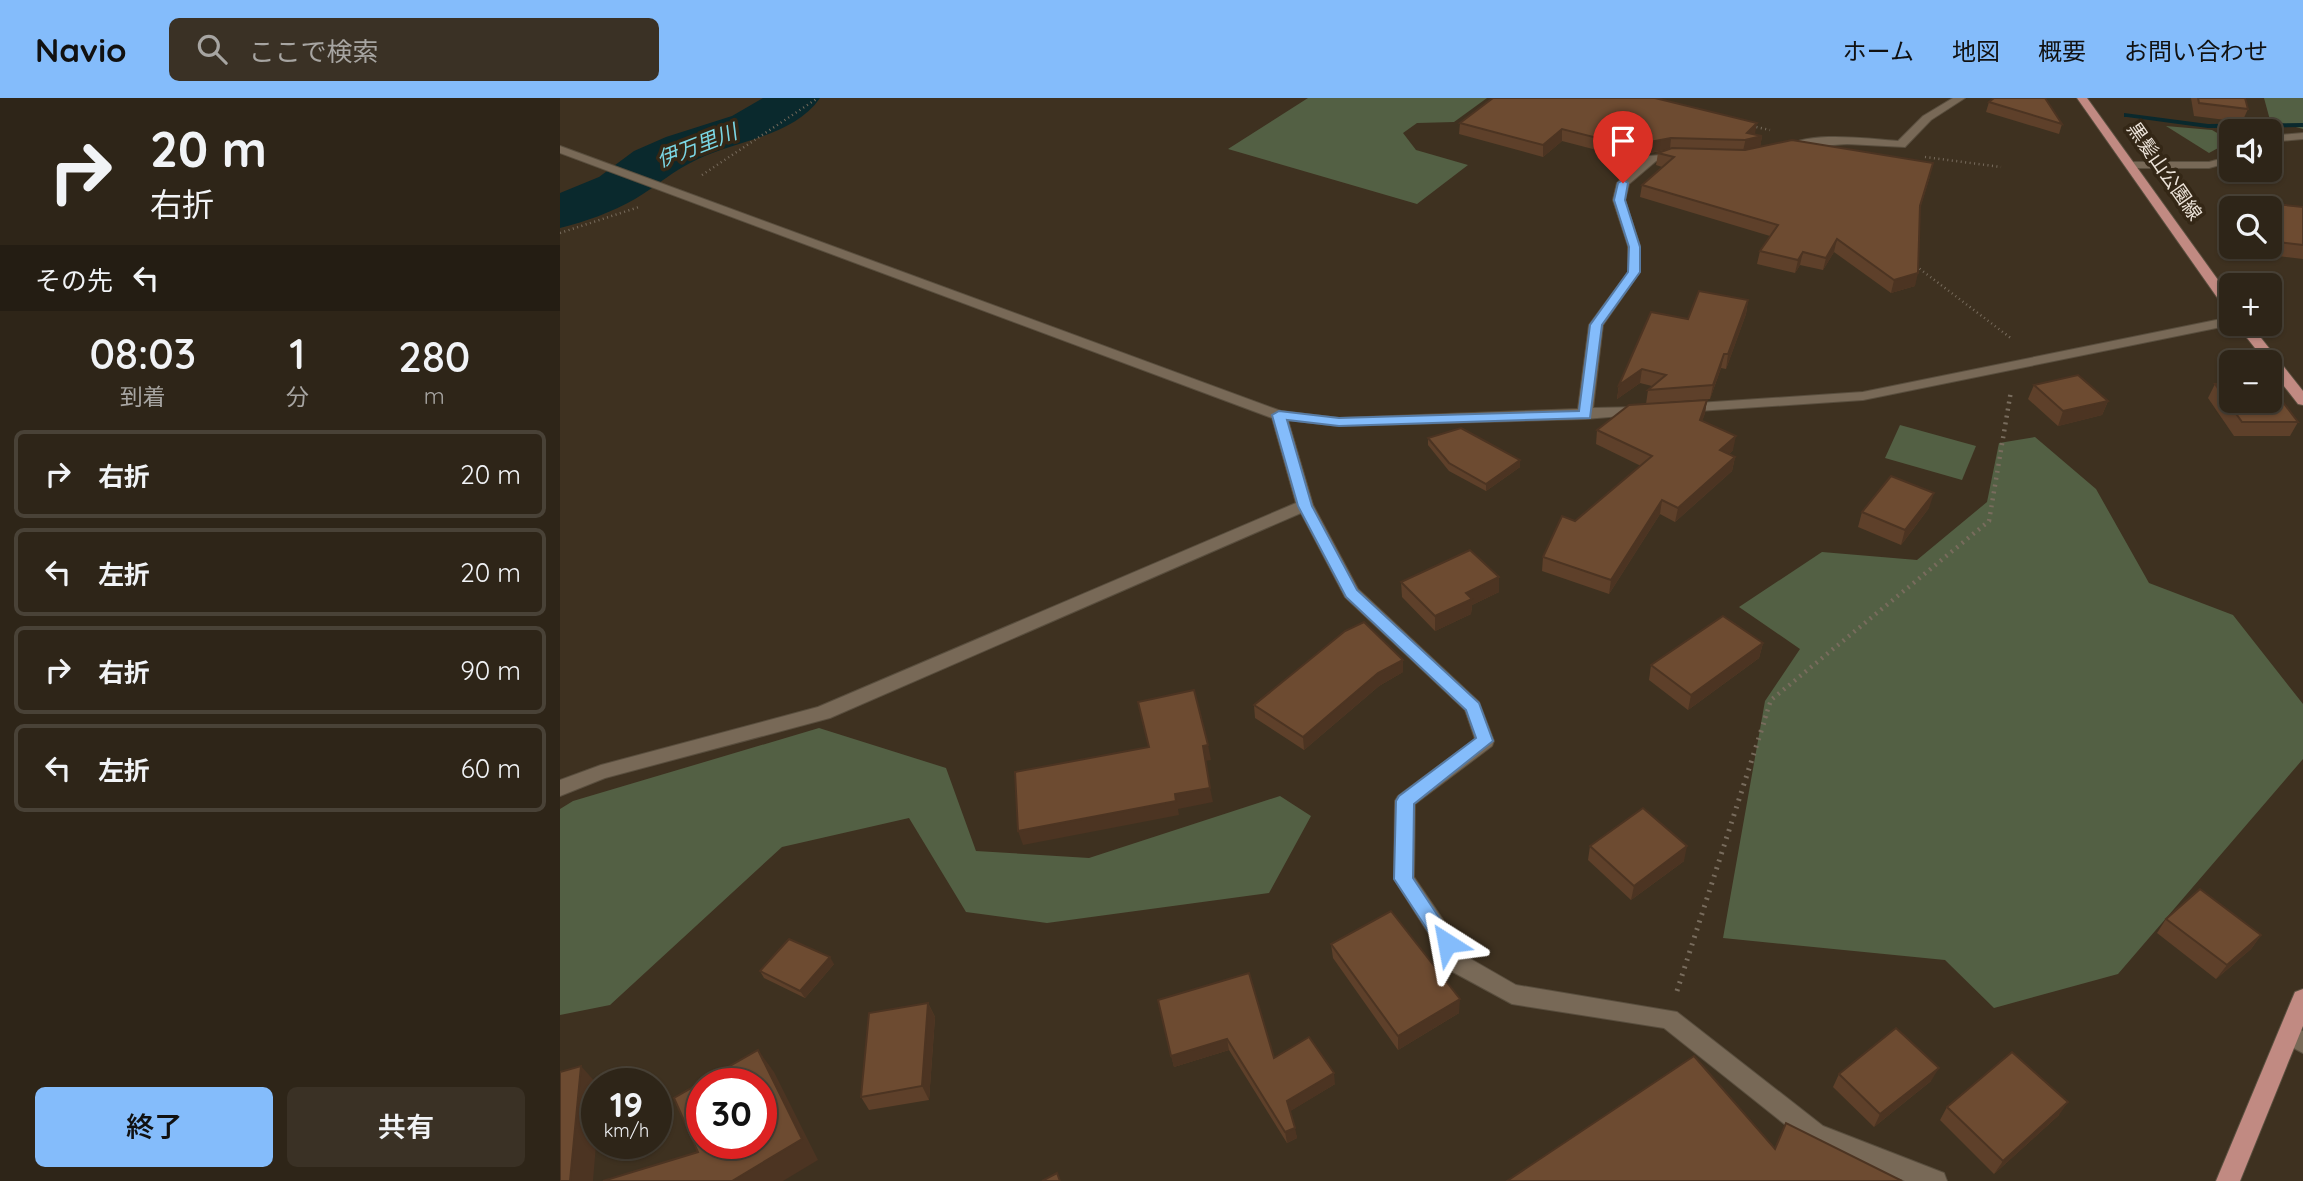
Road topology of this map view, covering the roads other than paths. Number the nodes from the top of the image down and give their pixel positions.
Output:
1 (1960, 98) edge
2 (2082, 98) edge
3 (2303, 135) edge
4 (2282, 138) edge
5 (560, 149) edge
6 (1779, 150) edge
7 (1694, 156) edge
8 (2219, 162) edge
9 (2131, 165) junction
10 (2219, 290) edge
11 (2219, 323) edge
12 (2253, 336) edge
13 (2303, 401) edge
14 (1279, 415) junction
15 (1585, 415) junction
16 (1305, 506) junction
17 (560, 788) edge
18 (2303, 999) edge
19 (2296, 1039) edge
20 (1936, 1181) edge
21 (2228, 1181) edge

1 - 6 street
2 - 9 main road, 黒髪山公園線
3 - 4 street
5 - 14 street
7 - 15 street
8 - 9 street
9 - 10 main road, 黒髪山公園線
11 - 15 street
12 - 13 main road
14 - 15 street
14 - 16 street
16 - 17 street
16 - 20 street
18 - 19 main road
19 - 21 main road

